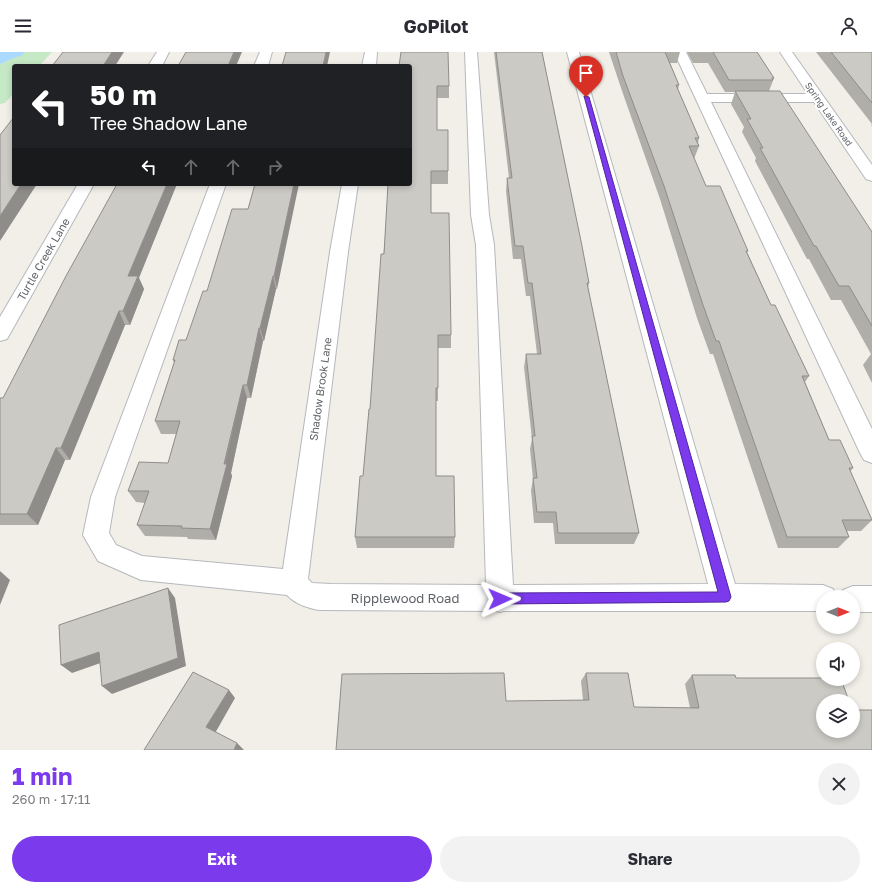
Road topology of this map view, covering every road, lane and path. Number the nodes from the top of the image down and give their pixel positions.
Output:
1 (164, 52) edge
2 (266, 52) edge
3 (371, 52) edge
4 (471, 52) edge
5 (573, 52) edge
6 (680, 52) edge
7 (786, 52) edge
8 (156, 64) edge
9 (262, 64) edge
10 (368, 64) edge
11 (702, 98) junction
12 (818, 98) junction
13 (872, 176) edge
14 (85, 186) edge
15 (217, 186) edge
16 (350, 186) edge
17 (0, 334) edge
18 (872, 453) edge
19 (297, 588) junction
20 (726, 597) junction
21 (816, 598) edge
22 (500, 599) junction
23 (860, 599) edge
24 (872, 599) edge

1 - 8 street
2 - 9 street
3 - 10 street
4 - 22 street
5 - 20 street
6 - 11 street
7 - 12 street, Spring Lake Road
11 - 12 street
11 - 18 street
12 - 13 street, Spring Lake Road
14 - 17 street, Turtle Creek Lane
15 - 19 street, Ripplewood Road
16 - 19 street, Shadow Brook Lane
19 - 22 street, Ripplewood Road
20 - 21 street, Ripplewood Road
20 - 22 street, Ripplewood Road
23 - 24 street

